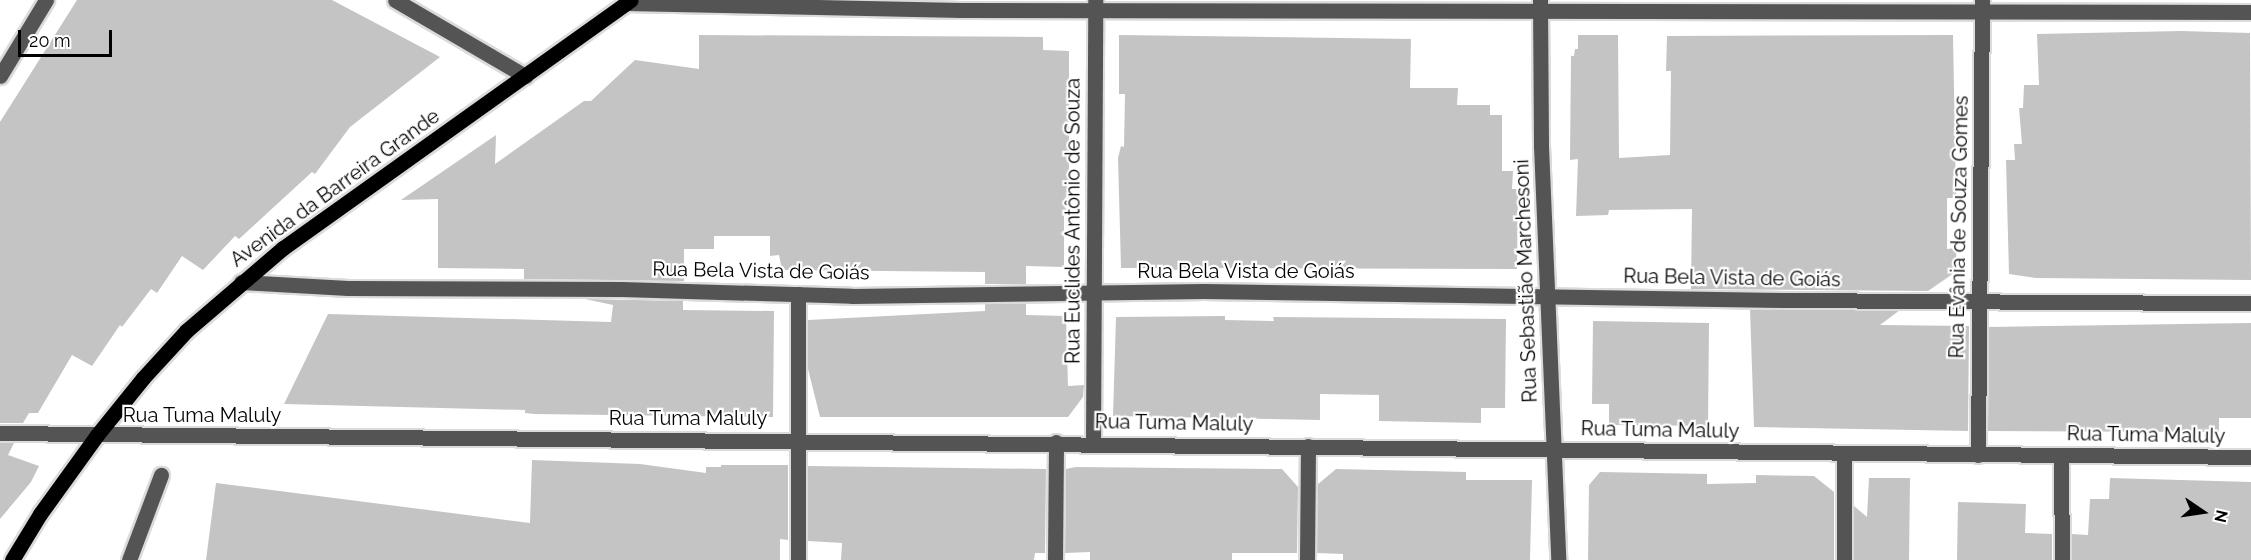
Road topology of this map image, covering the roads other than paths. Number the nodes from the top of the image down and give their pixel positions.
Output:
1 (46, 0) edge
2 (395, 0) edge
3 (628, 2) edge
4 (1095, 5) edge
5 (1540, 5) edge
6 (1982, 5) edge
7 (2251, 12) edge
8 (0, 76) edge
9 (525, 76) junction
10 (242, 282) junction
11 (1094, 292) junction
12 (798, 294) junction
13 (1548, 297) junction
14 (1979, 301) junction
15 (2251, 303) edge
16 (0, 433) edge
17 (97, 435) junction
18 (799, 440) junction
19 (1056, 442) junction
20 (1093, 443) junction
21 (1308, 446) junction
22 (1553, 449) junction
23 (1844, 454) junction
24 (1978, 455) junction
25 (2061, 455) junction
26 (2251, 457) edge
27 (161, 475) dead end
28 (12, 560) edge
29 (129, 560) edge
30 (798, 560) edge
31 (1055, 560) edge
32 (1307, 560) edge
33 (1557, 560) edge
34 (1844, 560) edge
35 (2062, 560) edge

1 - 8 street
2 - 9 street
3 - 4 street
3 - 9 main road, Avenida da Barreira Grande
4 - 5 street
4 - 11 street, Rua Euclides Antônio de Souza
5 - 6 street
5 - 13 street, Rua Sebastião Marchesoni
6 - 7 street
6 - 14 street, Rua Evânia de Souza Gomes
9 - 10 main road, Avenida da Barreira Grande
10 - 12 street, Rua Bela Vista de Goiás
10 - 17 main road, Avenida da Barreira Grande
11 - 12 street, Rua Bela Vista de Goiás
11 - 13 street, Rua Bela Vista de Goiás
11 - 20 street, Rua Euclides Antônio de Souza
12 - 18 street
13 - 14 street, Rua Bela Vista de Goiás
13 - 22 street, Rua Sebastião Marchesoni
14 - 15 street, Rua Bela Vista de Goiás
14 - 24 street, Rua Evânia de Souza Gomes
16 - 17 street, Rua Tuma Maluly
17 - 18 street, Rua Tuma Maluly
17 - 28 main road, Avenida da Barreira Grande
18 - 19 street, Rua Tuma Maluly
18 - 30 street
19 - 20 street, Rua Tuma Maluly
19 - 31 street
20 - 21 street, Rua Tuma Maluly
21 - 22 street, Rua Tuma Maluly
21 - 32 street
22 - 23 street, Rua Tuma Maluly
22 - 33 street, Rua Sebastião Marchesoni
23 - 24 street, Rua Tuma Maluly
23 - 34 street
24 - 25 street, Rua Tuma Maluly
25 - 26 street, Rua Tuma Maluly
25 - 35 street
27 - 29 street

